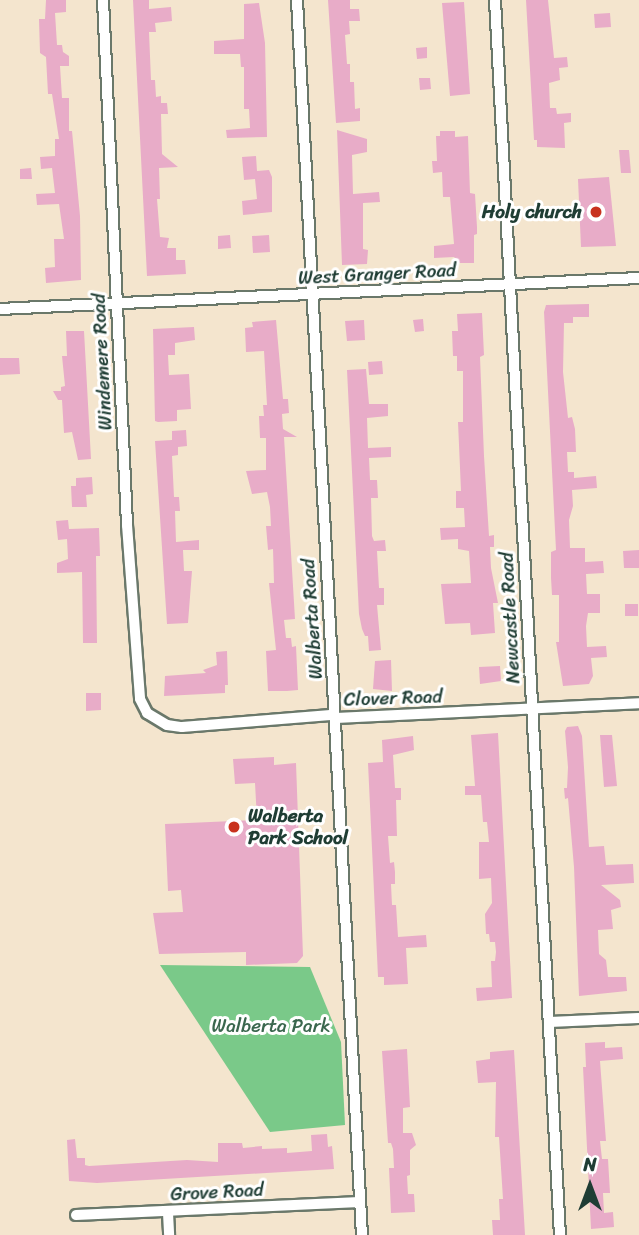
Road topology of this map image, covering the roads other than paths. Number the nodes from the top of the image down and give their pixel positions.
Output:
1 (103, 0) edge
2 (297, 0) edge
3 (495, 0) edge
4 (639, 278) edge
5 (509, 285) junction
6 (313, 294) junction
7 (117, 305) junction
8 (0, 309) edge
9 (639, 704) edge
10 (532, 710) junction
11 (152, 717) joint
12 (336, 718) junction
13 (639, 1018) edge
14 (549, 1023) junction
15 (360, 1202) junction
16 (168, 1213) junction
17 (76, 1215) dead end
18 (169, 1235) edge
19 (362, 1235) edge
20 (560, 1235) edge

1 - 7 street, Windemere Road
2 - 6 street, Walberta Road
3 - 5 street, Newcastle Road
4 - 5 street, West Granger Road
5 - 6 street, West Granger Road
5 - 10 street, Newcastle Road
6 - 7 street, West Granger Road
6 - 12 street, Walberta Road
7 - 8 street, West Granger Road
7 - 11 street, Windemere Road
9 - 10 street, Clover Road
10 - 12 street, Clover Road
10 - 14 street, Newcastle Road
11 - 12 street, Clover Road
12 - 15 street, Walberta Road
13 - 14 street
14 - 20 street, Newcastle Road
15 - 16 street, Grove Road
15 - 19 street, Walberta Road
16 - 17 street, Grove Road
16 - 18 street

